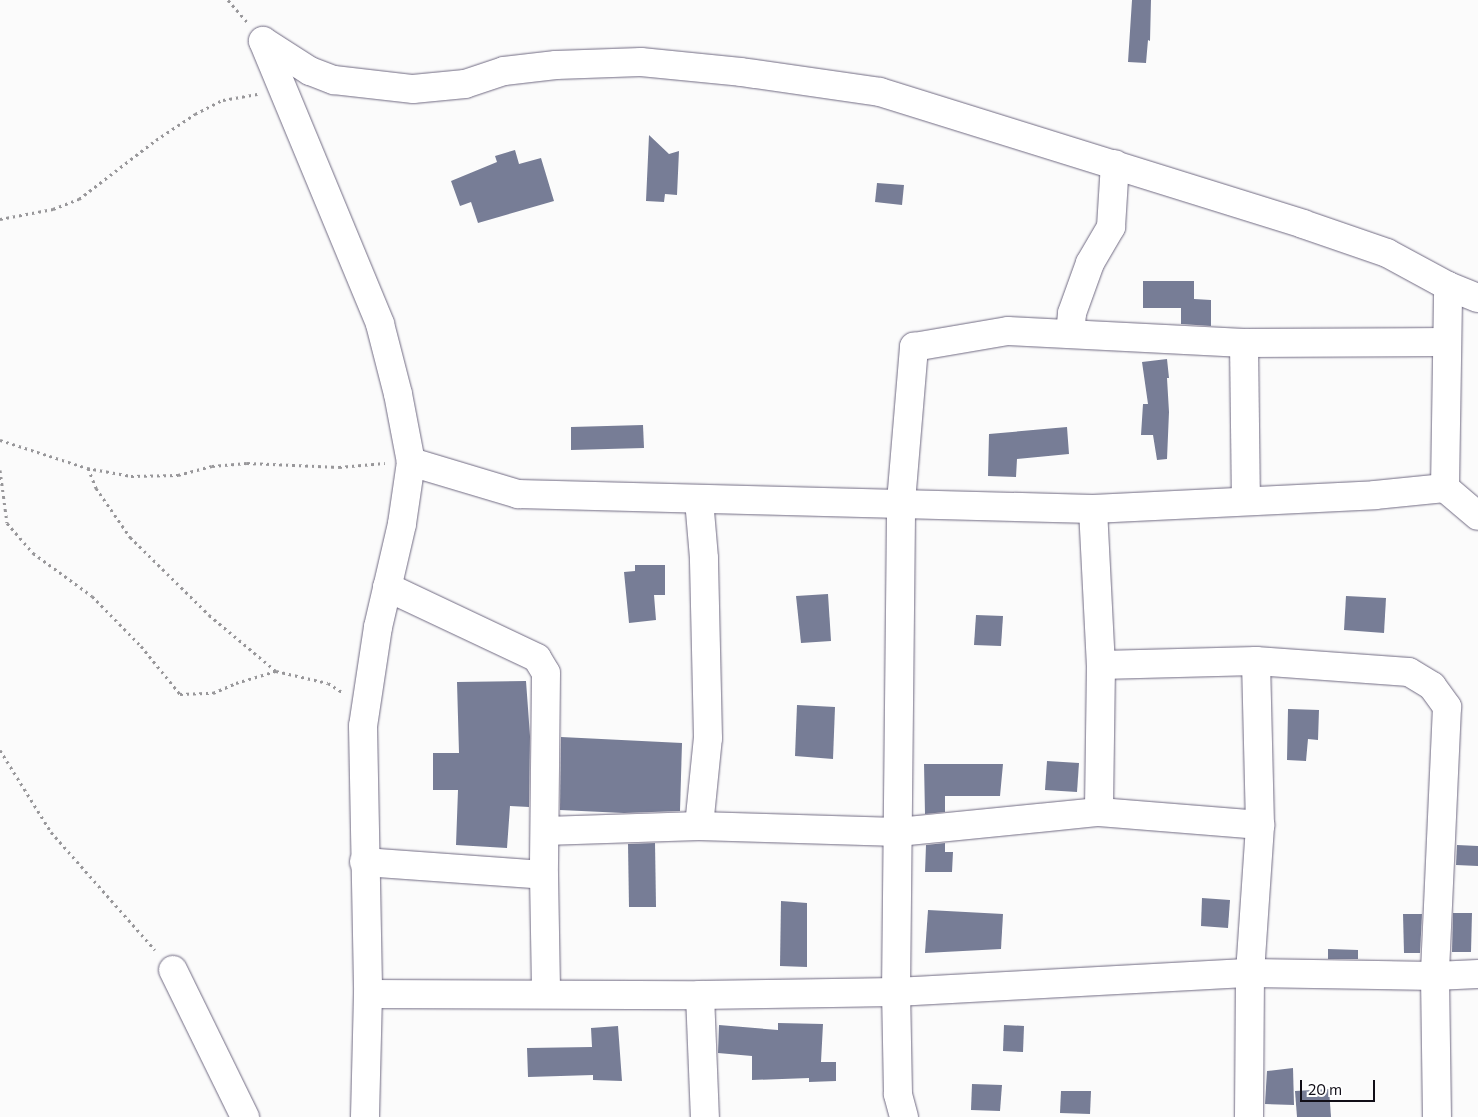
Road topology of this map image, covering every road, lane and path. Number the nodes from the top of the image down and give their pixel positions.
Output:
1 (287, 94) junction
2 (1115, 164) junction
3 (0, 219) edge
4 (1448, 286) junction
5 (1478, 298) edge
6 (1070, 333) junction
7 (1446, 342) junction
8 (1244, 343) junction
9 (0, 440) edge
10 (411, 462) junction
11 (87, 468) junction
12 (0, 470) edge
13 (1445, 488) junction
14 (699, 500) junction
15 (1246, 500) junction
16 (901, 502) junction
17 (1094, 508) junction
18 (1478, 516) edge
19 (387, 587) junction
20 (1256, 661) junction
21 (1101, 665) junction
22 (276, 671) junction
23 (363, 726) junction
24 (0, 750) edge
25 (1099, 812) junction
26 (1260, 825) junction
27 (699, 826) junction
28 (545, 831) junction
29 (898, 832) junction
30 (364, 862) junction
31 (544, 875) junction
32 (173, 970) joint
33 (1250, 973) junction
34 (1478, 974) edge
35 (1435, 976) junction
36 (896, 992) junction
37 (368, 994) junction
38 (546, 994) junction
39 (700, 995) junction
40 (245, 1117) edge
41 (365, 1117) edge
42 (705, 1117) edge
43 (904, 1117) edge
44 (1249, 1117) edge
45 (1437, 1117) edge

1 - 2 street
1 - 3 path
1 - 10 street
2 - 4 street
2 - 6 street
4 - 5 street
4 - 7 street
6 - 8 street
6 - 16 street
7 - 8 street
7 - 13 street
8 - 15 street
9 - 11 path
10 - 11 path
10 - 14 street
10 - 19 street
11 - 22 path
12 - 22 path
13 - 15 street
13 - 18 street
14 - 16 street
14 - 27 street
15 - 17 street
16 - 17 street
16 - 29 street
17 - 21 street
19 - 23 street
19 - 28 street
20 - 21 street
20 - 26 street
20 - 35 street
21 - 25 street
22 - 23 path
23 - 30 street
24 - 32 path
25 - 26 street
25 - 29 street
26 - 33 street
27 - 28 street
27 - 29 street
28 - 31 street
29 - 36 street
30 - 31 street
30 - 37 street
31 - 38 street
32 - 40 street
33 - 35 street
33 - 36 street
33 - 44 street
34 - 35 street
35 - 45 street
36 - 39 street
36 - 43 street
37 - 38 street
37 - 41 street
38 - 39 street
39 - 42 street

